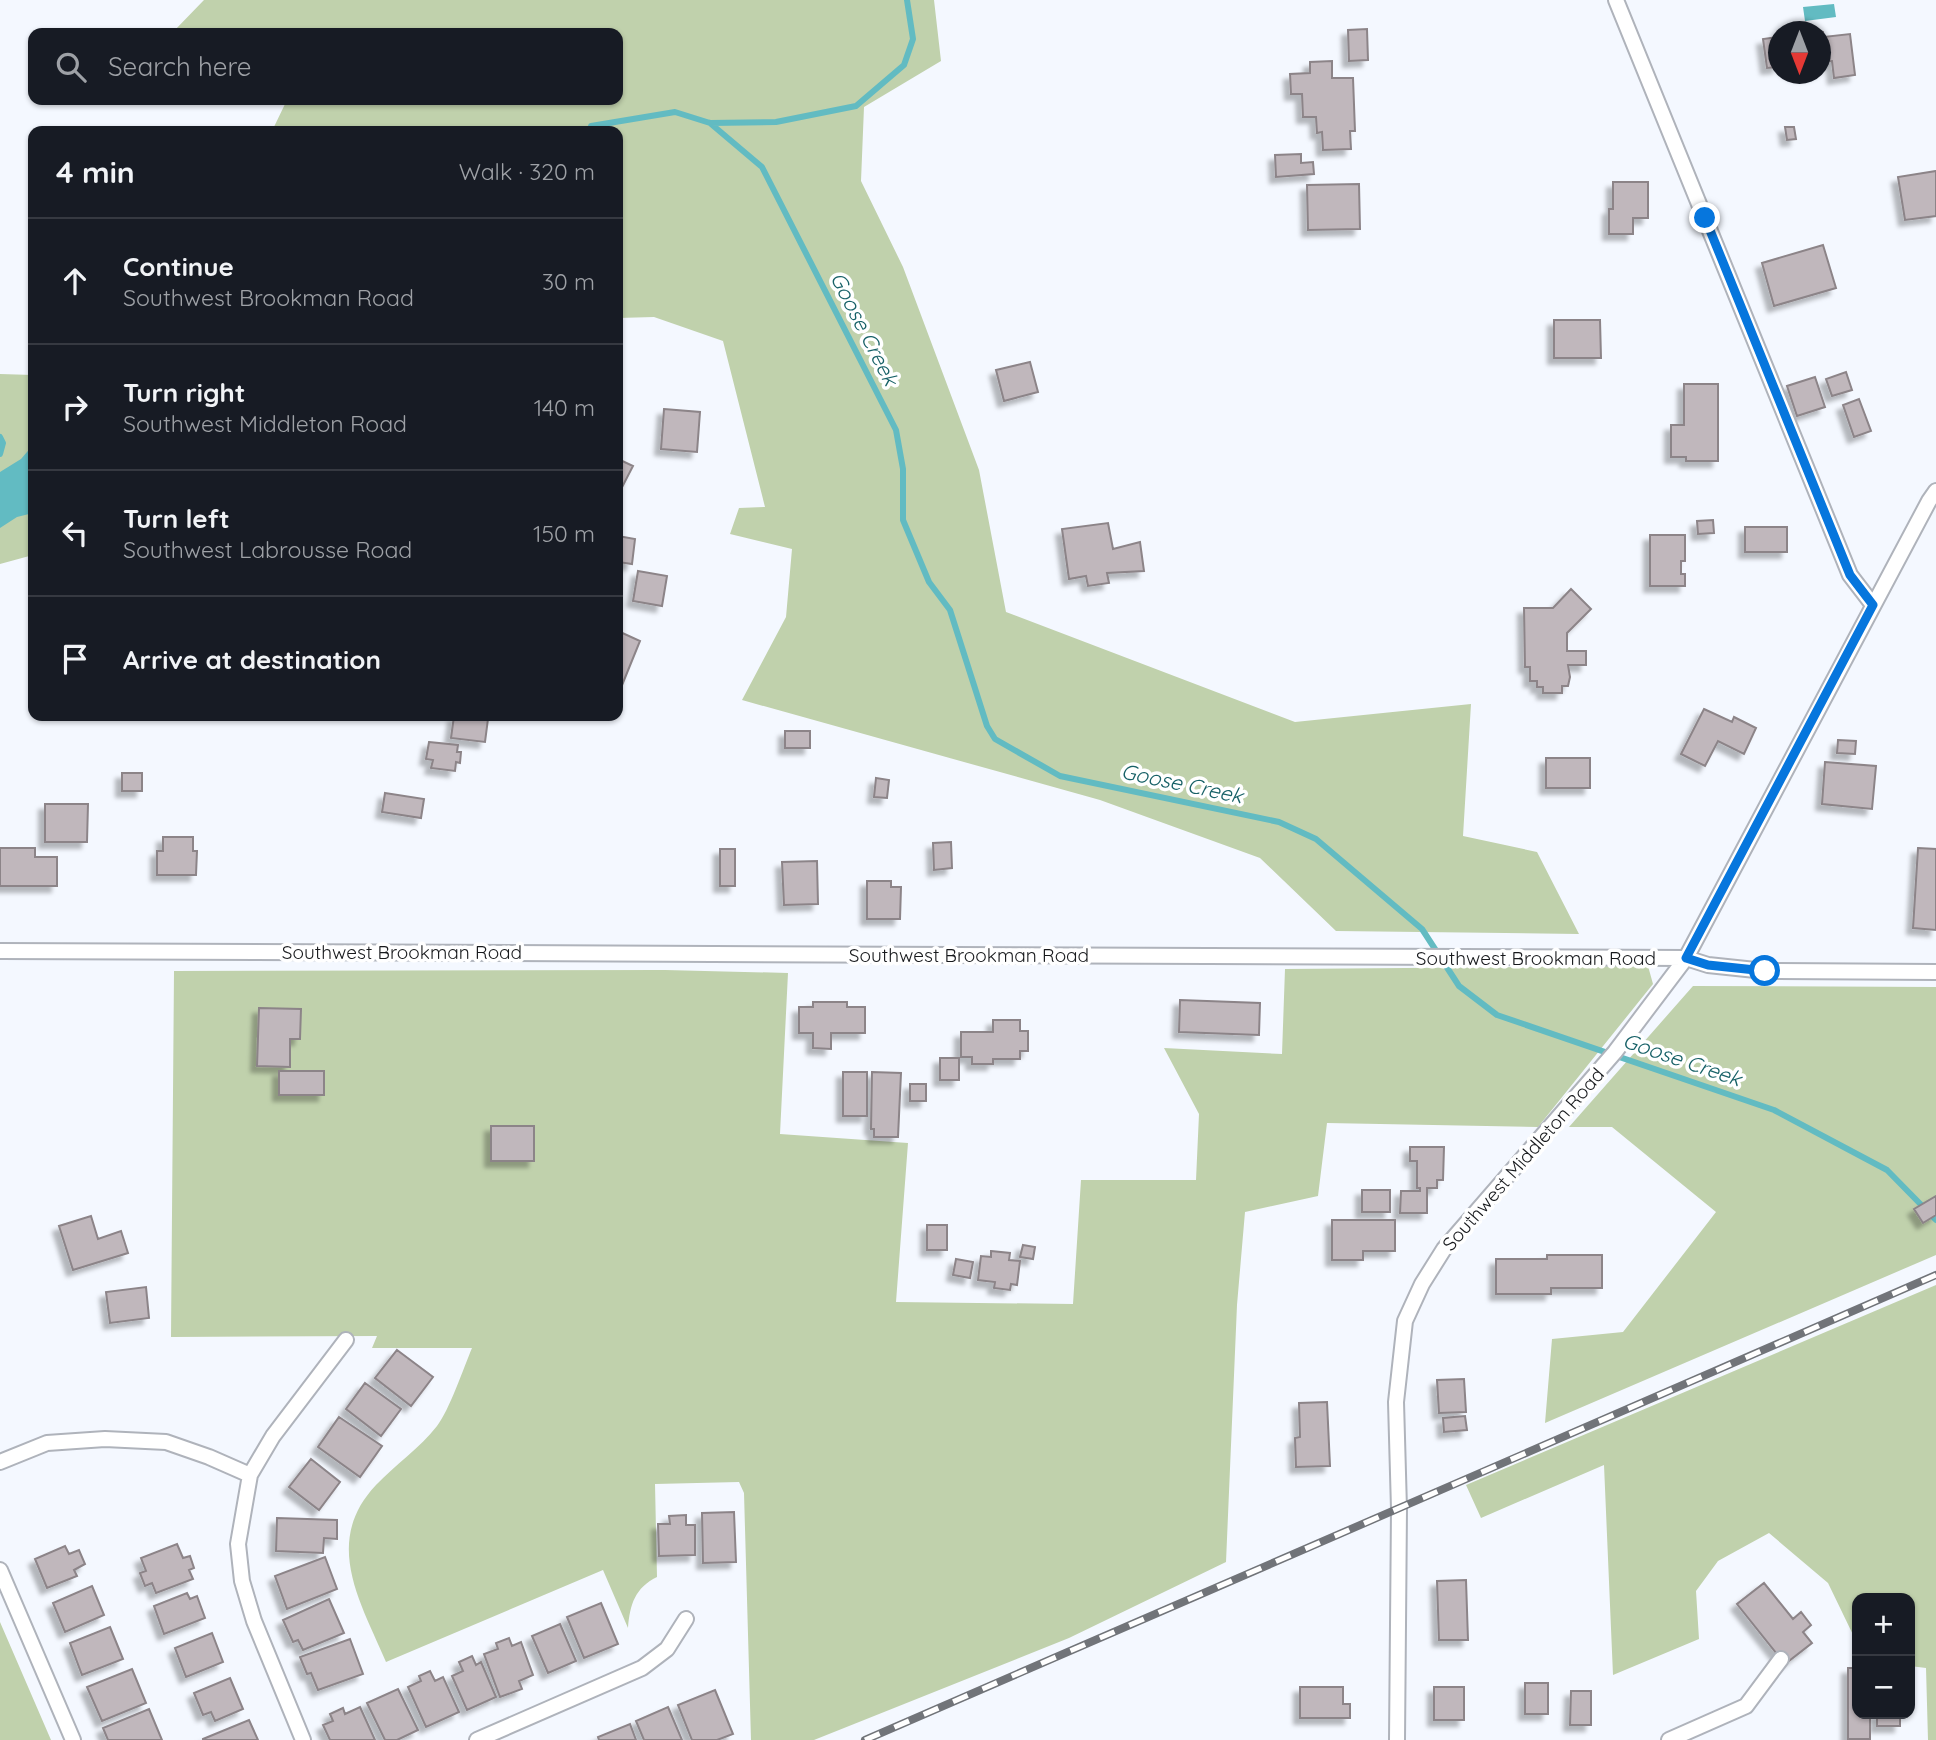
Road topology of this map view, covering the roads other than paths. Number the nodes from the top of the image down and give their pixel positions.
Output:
1 (1616, 0) edge
2 (1936, 491) edge
3 (1873, 605) junction
4 (0, 951) edge
5 (1686, 958) junction
6 (1936, 972) edge
7 (346, 1340) dead end
8 (0, 1462) edge
9 (250, 1475) junction
10 (0, 1570) edge
11 (686, 1619) dead end
12 (1781, 1659) dead end
13 (73, 1740) edge
14 (303, 1740) edge
15 (477, 1740) edge
16 (1397, 1740) edge
17 (1669, 1740) edge

1 - 3 street
2 - 3 street, Southwest Middleton Road
3 - 5 street, Southwest Middleton Road
4 - 5 street, Southwest Brookman Road
5 - 6 street, Southwest Brookman Road
5 - 16 street, Southwest Middleton Road
7 - 9 street
8 - 9 street
9 - 14 street
10 - 13 street
11 - 15 street
12 - 17 street

